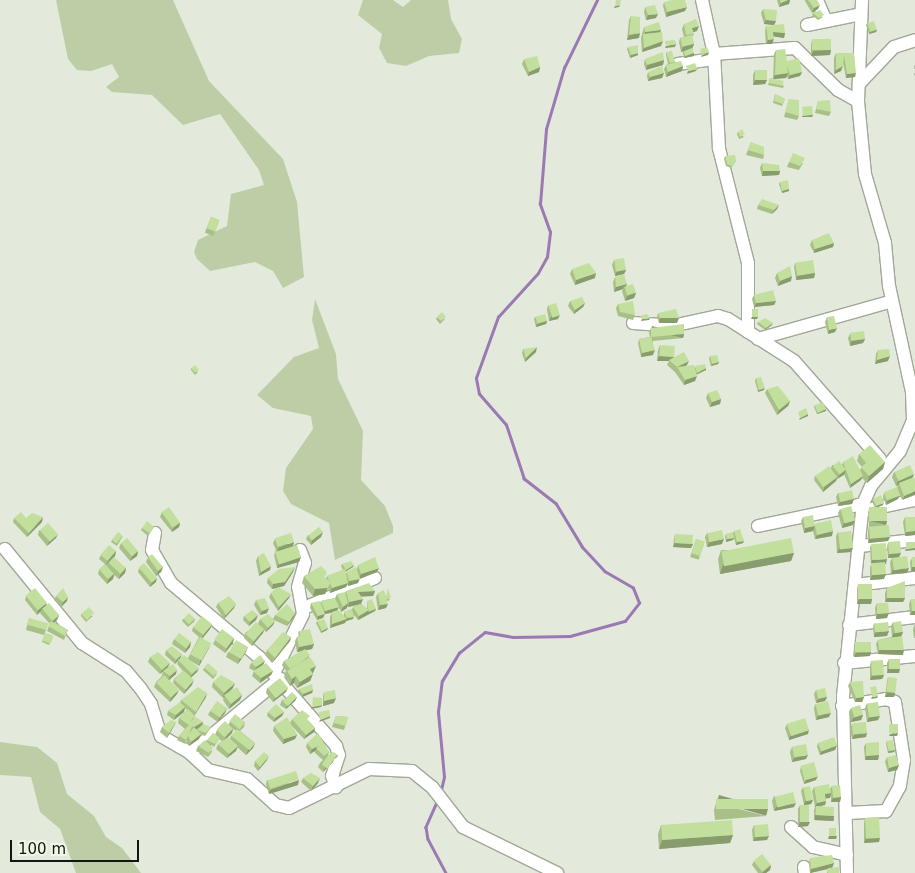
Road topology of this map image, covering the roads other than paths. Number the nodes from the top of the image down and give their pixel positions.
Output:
1 (702, 0) edge
2 (817, 0) edge
3 (862, 0) edge
4 (861, 14) junction
5 (826, 21) junction
6 (807, 25) dead end
7 (915, 40) edge
8 (714, 56) junction
9 (678, 64) edge
10 (859, 84) junction
11 (858, 100) junction
12 (892, 301) junction
13 (633, 323) dead end
14 (753, 336) junction
15 (913, 394) edge
16 (886, 467) junction
17 (915, 500) edge
18 (862, 508) junction
19 (758, 526) dead end
20 (155, 533) dead end
21 (915, 540) edge
22 (860, 546) junction
23 (5, 549) dead end
24 (300, 550) edge
25 (375, 578) dead end
26 (915, 578) edge
27 (855, 585) junction
28 (303, 608) junction
29 (915, 618) edge
30 (849, 626) junction
31 (915, 656) edge
32 (844, 663) junction
33 (277, 676) junction
34 (842, 706) junction
35 (190, 752) junction
36 (336, 787) junction
37 (847, 813) junction
38 (791, 827) dead end
39 (847, 855) junction
40 (557, 873) edge
41 (847, 873) edge

1 - 8 street
2 - 5 street
3 - 4 street
4 - 5 street
4 - 10 street
5 - 6 street
7 - 10 street
8 - 9 street
8 - 11 street
8 - 14 street
10 - 11 street
11 - 12 street
12 - 14 street
12 - 15 street
13 - 14 street
14 - 16 street
15 - 16 street
16 - 18 street
17 - 18 street
18 - 19 street
18 - 22 street
20 - 33 street
21 - 22 street
22 - 27 street
23 - 35 street
24 - 28 street
25 - 28 street
26 - 27 street
27 - 30 street
28 - 33 street
29 - 30 street
30 - 32 street
31 - 32 street
32 - 34 street
33 - 35 street
33 - 36 street
34 - 37 street
34 - 37 street
35 - 36 street
36 - 40 street
37 - 39 street
38 - 39 street
39 - 41 street

